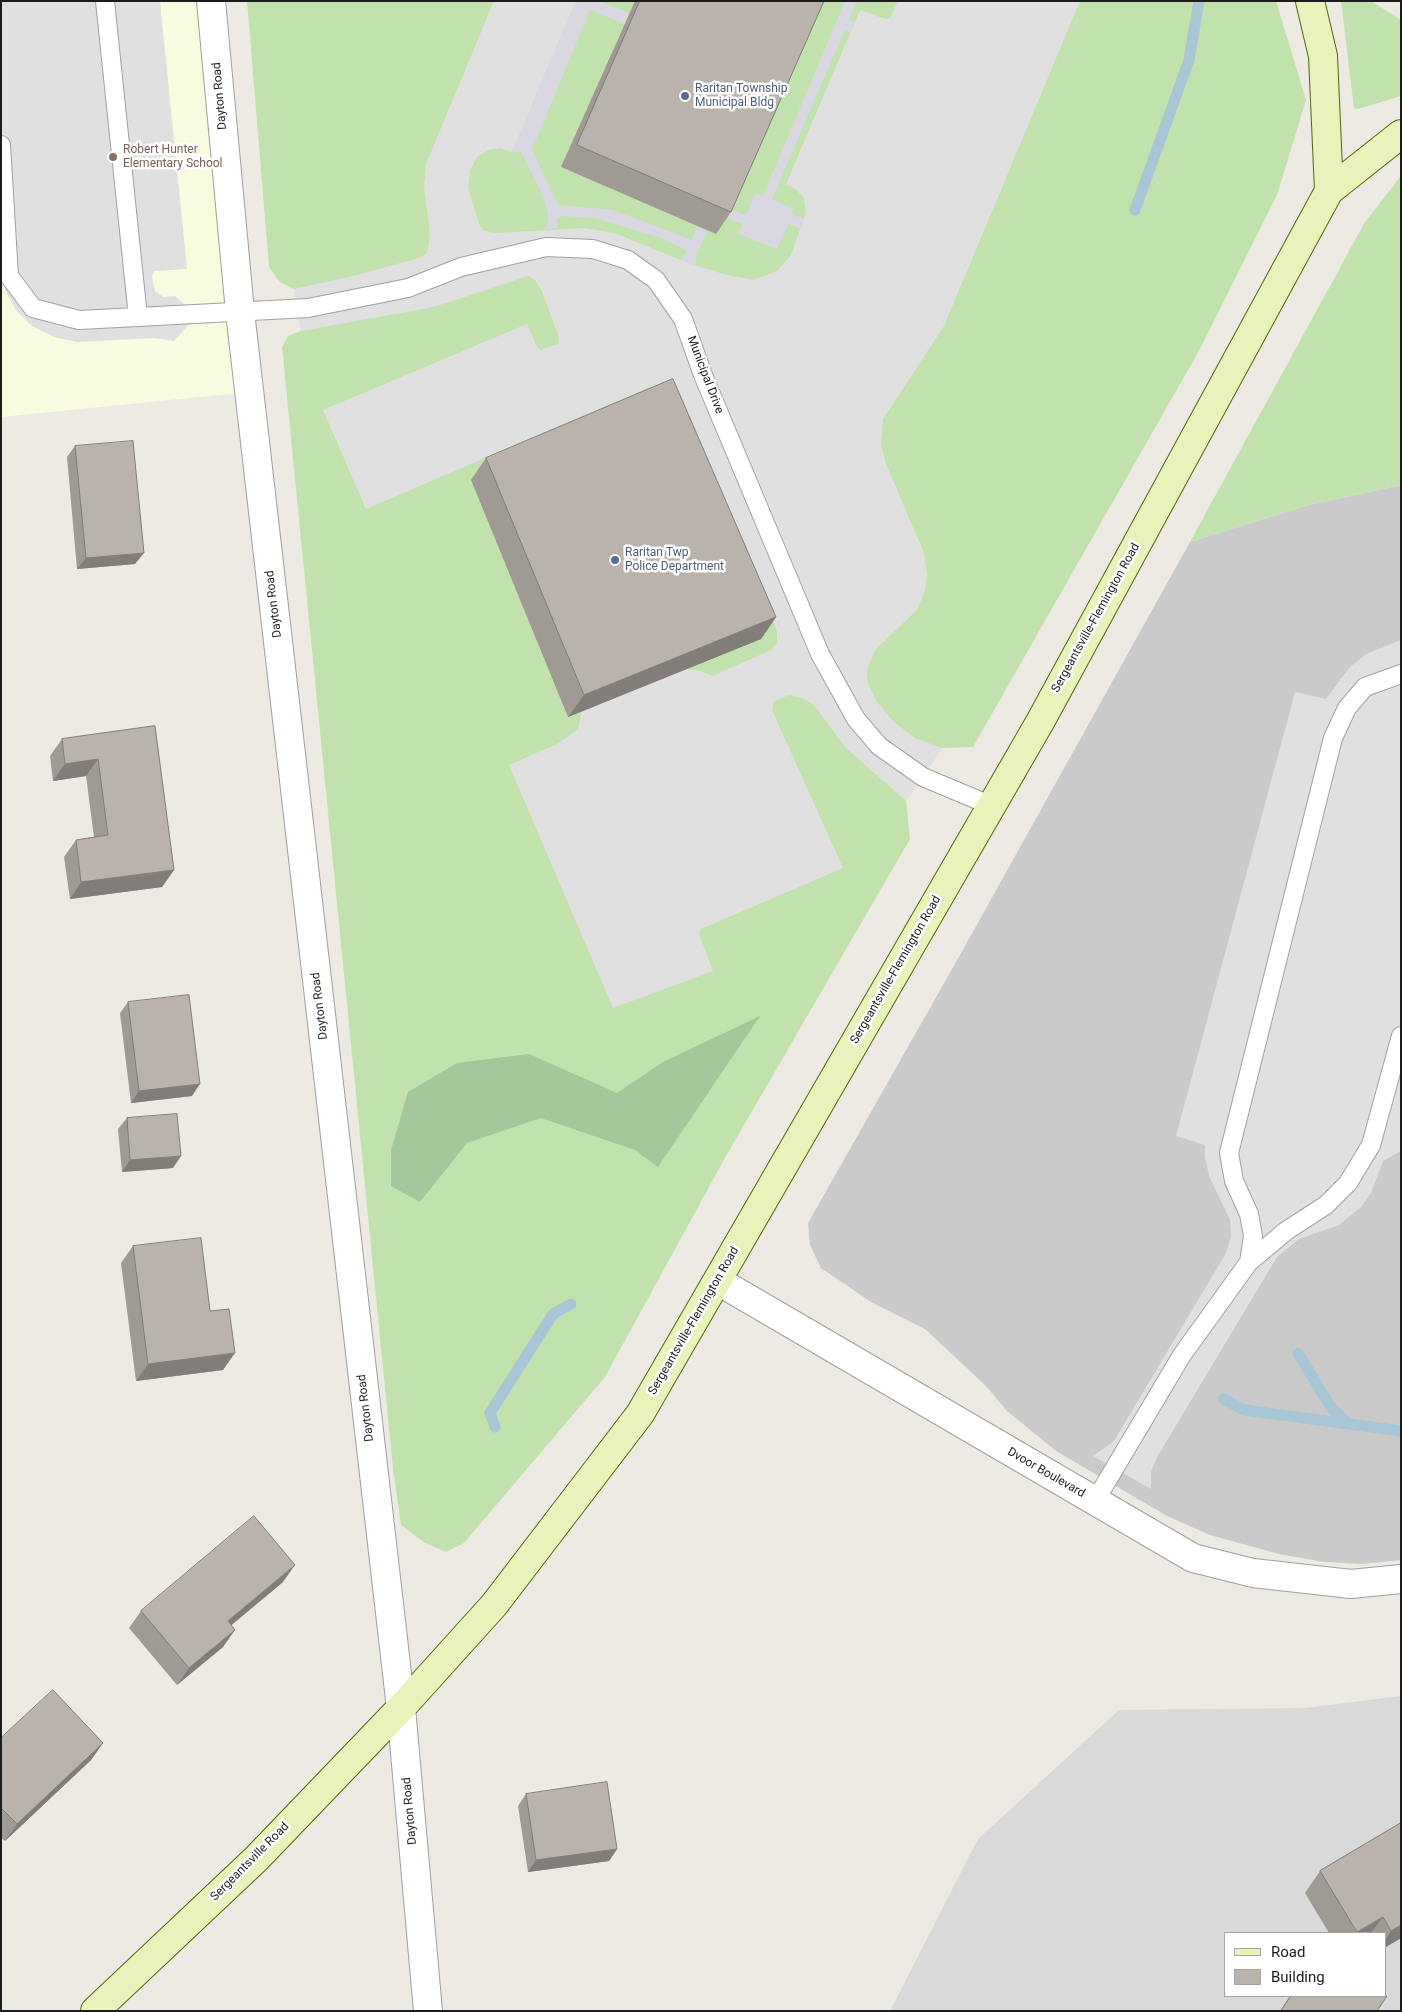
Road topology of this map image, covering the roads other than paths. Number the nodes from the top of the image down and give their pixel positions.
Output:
1 (105, 1) edge
2 (211, 1) edge
3 (1310, 1) edge
4 (1401, 134) edge
5 (1, 145) edge
6 (1329, 191) junction
7 (240, 312) junction
8 (138, 317) junction
9 (1401, 674) edge
10 (992, 806) junction
11 (1401, 1036) edge
12 (1249, 1262) junction
13 (718, 1281) junction
14 (1095, 1501) junction
15 (1401, 1579) edge
16 (401, 1708) junction
17 (95, 2011) edge
18 (428, 2011) edge

1 - 8 lane
2 - 7 street, Dayton Road
3 - 6 main road
4 - 6 main road, Sergeantsville-Flemington Road
5 - 8 lane, Municipal Drive
6 - 10 main road, Sergeantsville-Flemington Road
7 - 8 lane, Municipal Drive
7 - 10 lane, Municipal Drive
7 - 16 street, Dayton Road
9 - 12 lane
10 - 13 main road, Sergeantsville-Flemington Road
11 - 12 lane
12 - 14 lane
13 - 14 street, Dvoor Boulevard
13 - 16 main road, Sergeantsville-Flemington Road
14 - 15 street, Dvoor Boulevard
16 - 17 main road, Sergeantsville Road
16 - 18 street, Dayton Road

